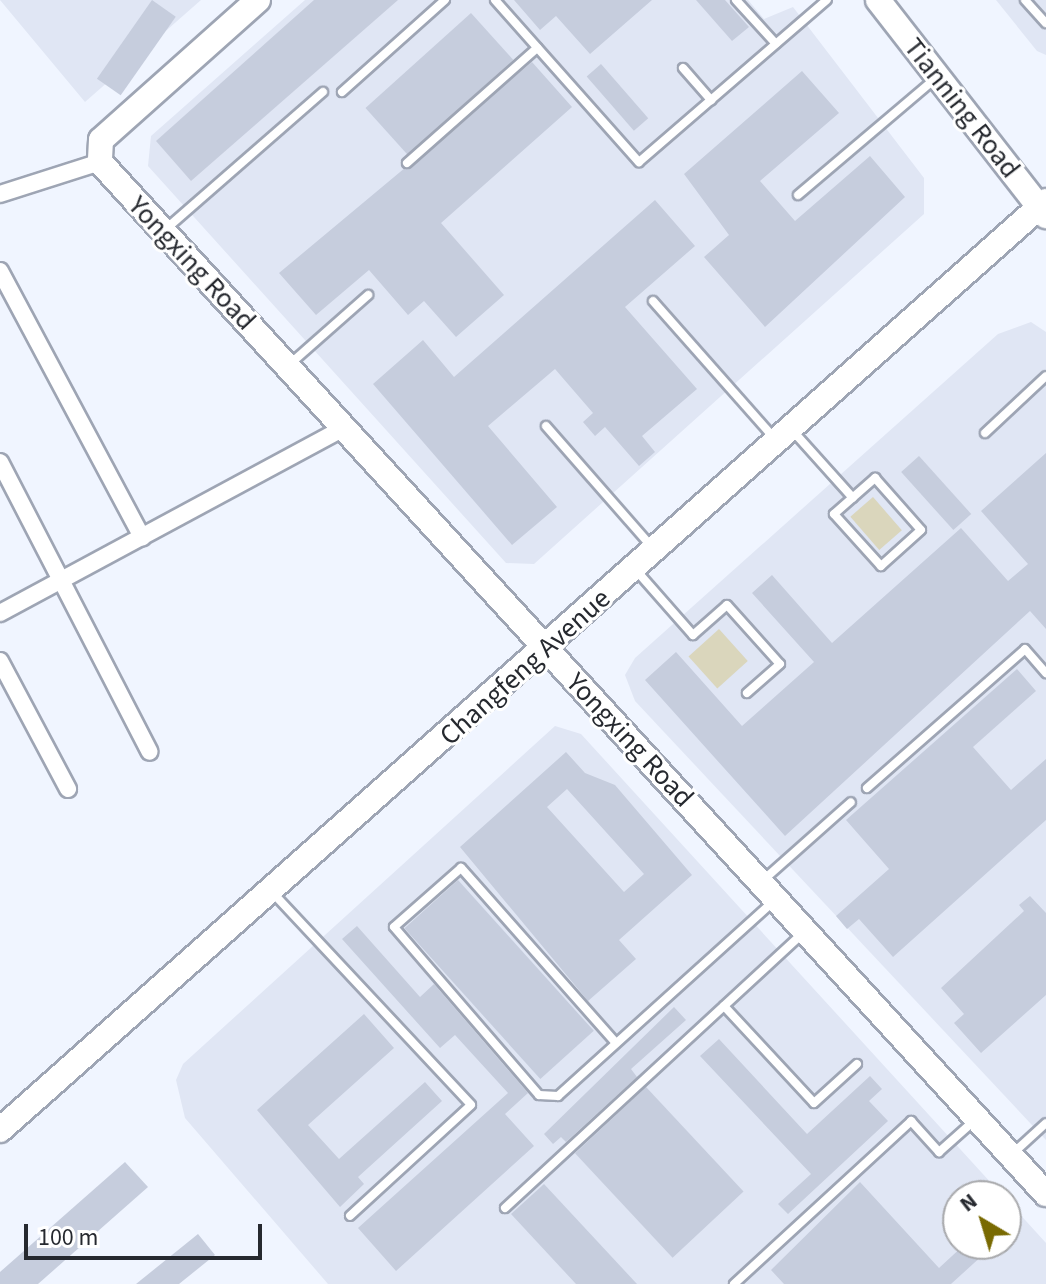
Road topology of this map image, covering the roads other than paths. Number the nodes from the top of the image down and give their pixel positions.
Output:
1 (258, 0) edge
2 (445, 0) edge
3 (495, 0) edge
4 (736, 0) edge
5 (827, 0) edge
6 (878, 0) edge
7 (1025, 0) edge
8 (1046, 23) edge
9 (776, 44) junction
10 (537, 48) junction
11 (683, 68) dead end
12 (938, 77) junction
13 (323, 92) dead end
14 (342, 92) dead end
15 (711, 100) junction
16 (100, 151) junction
17 (407, 163) dead end
18 (0, 194) edge
19 (798, 195) dead end
20 (1044, 208) edge
21 (164, 232) junction
22 (0, 271) edge
23 (368, 295) dead end
24 (653, 301) dead end
25 (287, 366) junction
26 (1046, 376) edge
27 (546, 426) dead end
28 (344, 428) junction
29 (985, 433) dead end
30 (784, 434) junction
31 (0, 462) edge
32 (853, 498) junction
33 (142, 537) junction
34 (655, 551) junction
35 (634, 569) junction
36 (61, 580) junction
37 (0, 613) edge
38 (546, 649) junction
39 (0, 661) edge
40 (1046, 673) edge
41 (747, 693) dead end
42 (150, 752) dead end
43 (867, 788) dead end
44 (68, 789) dead end
45 (851, 802) dead end
46 (271, 891) junction
47 (768, 891) junction
48 (805, 931) junction
49 (724, 1006) junction
50 (616, 1043) junction
51 (857, 1064) dead end
52 (976, 1118) junction
53 (1046, 1123) edge
54 (0, 1130) edge
55 (1011, 1155) junction
56 (1046, 1194) edge
57 (505, 1208) dead end
58 (350, 1216) dead end
59 (734, 1284) edge

1 - 16 street
2 - 14 lane
3 - 10 lane
4 - 9 lane
5 - 9 lane
6 - 12 street, Tianning Road
7 - 8 lane
9 - 15 lane
10 - 15 lane
10 - 17 lane
11 - 15 lane
12 - 19 lane
12 - 20 street, Tianning Road
13 - 21 lane
16 - 18 street
16 - 21 street, Yongxing Road
20 - 30 street, Changfeng Avenue
21 - 25 street, Yongxing Road
22 - 33 street
23 - 25 lane
24 - 30 lane
25 - 28 street, Yongxing Road
26 - 29 lane
27 - 34 lane
28 - 33 street
28 - 38 street, Yongxing Road
30 - 32 lane
30 - 34 street, Changfeng Avenue
31 - 36 street
32 - 32 lane
33 - 36 street
34 - 35 street, Changfeng Avenue
35 - 38 street, Changfeng Avenue
35 - 41 lane
36 - 37 street
36 - 42 street
38 - 46 street, Changfeng Avenue
38 - 47 street, Yongxing Road
39 - 44 street
40 - 43 lane
45 - 47 lane
46 - 54 street, Changfeng Avenue
46 - 58 lane
47 - 48 street, Yongxing Road
47 - 50 lane
48 - 49 lane
48 - 52 street, Yongxing Road
49 - 51 lane
49 - 57 lane
50 - 50 lane
52 - 55 street, Yongxing Road
52 - 59 lane
53 - 55 lane
55 - 56 street, Yongxing Road

